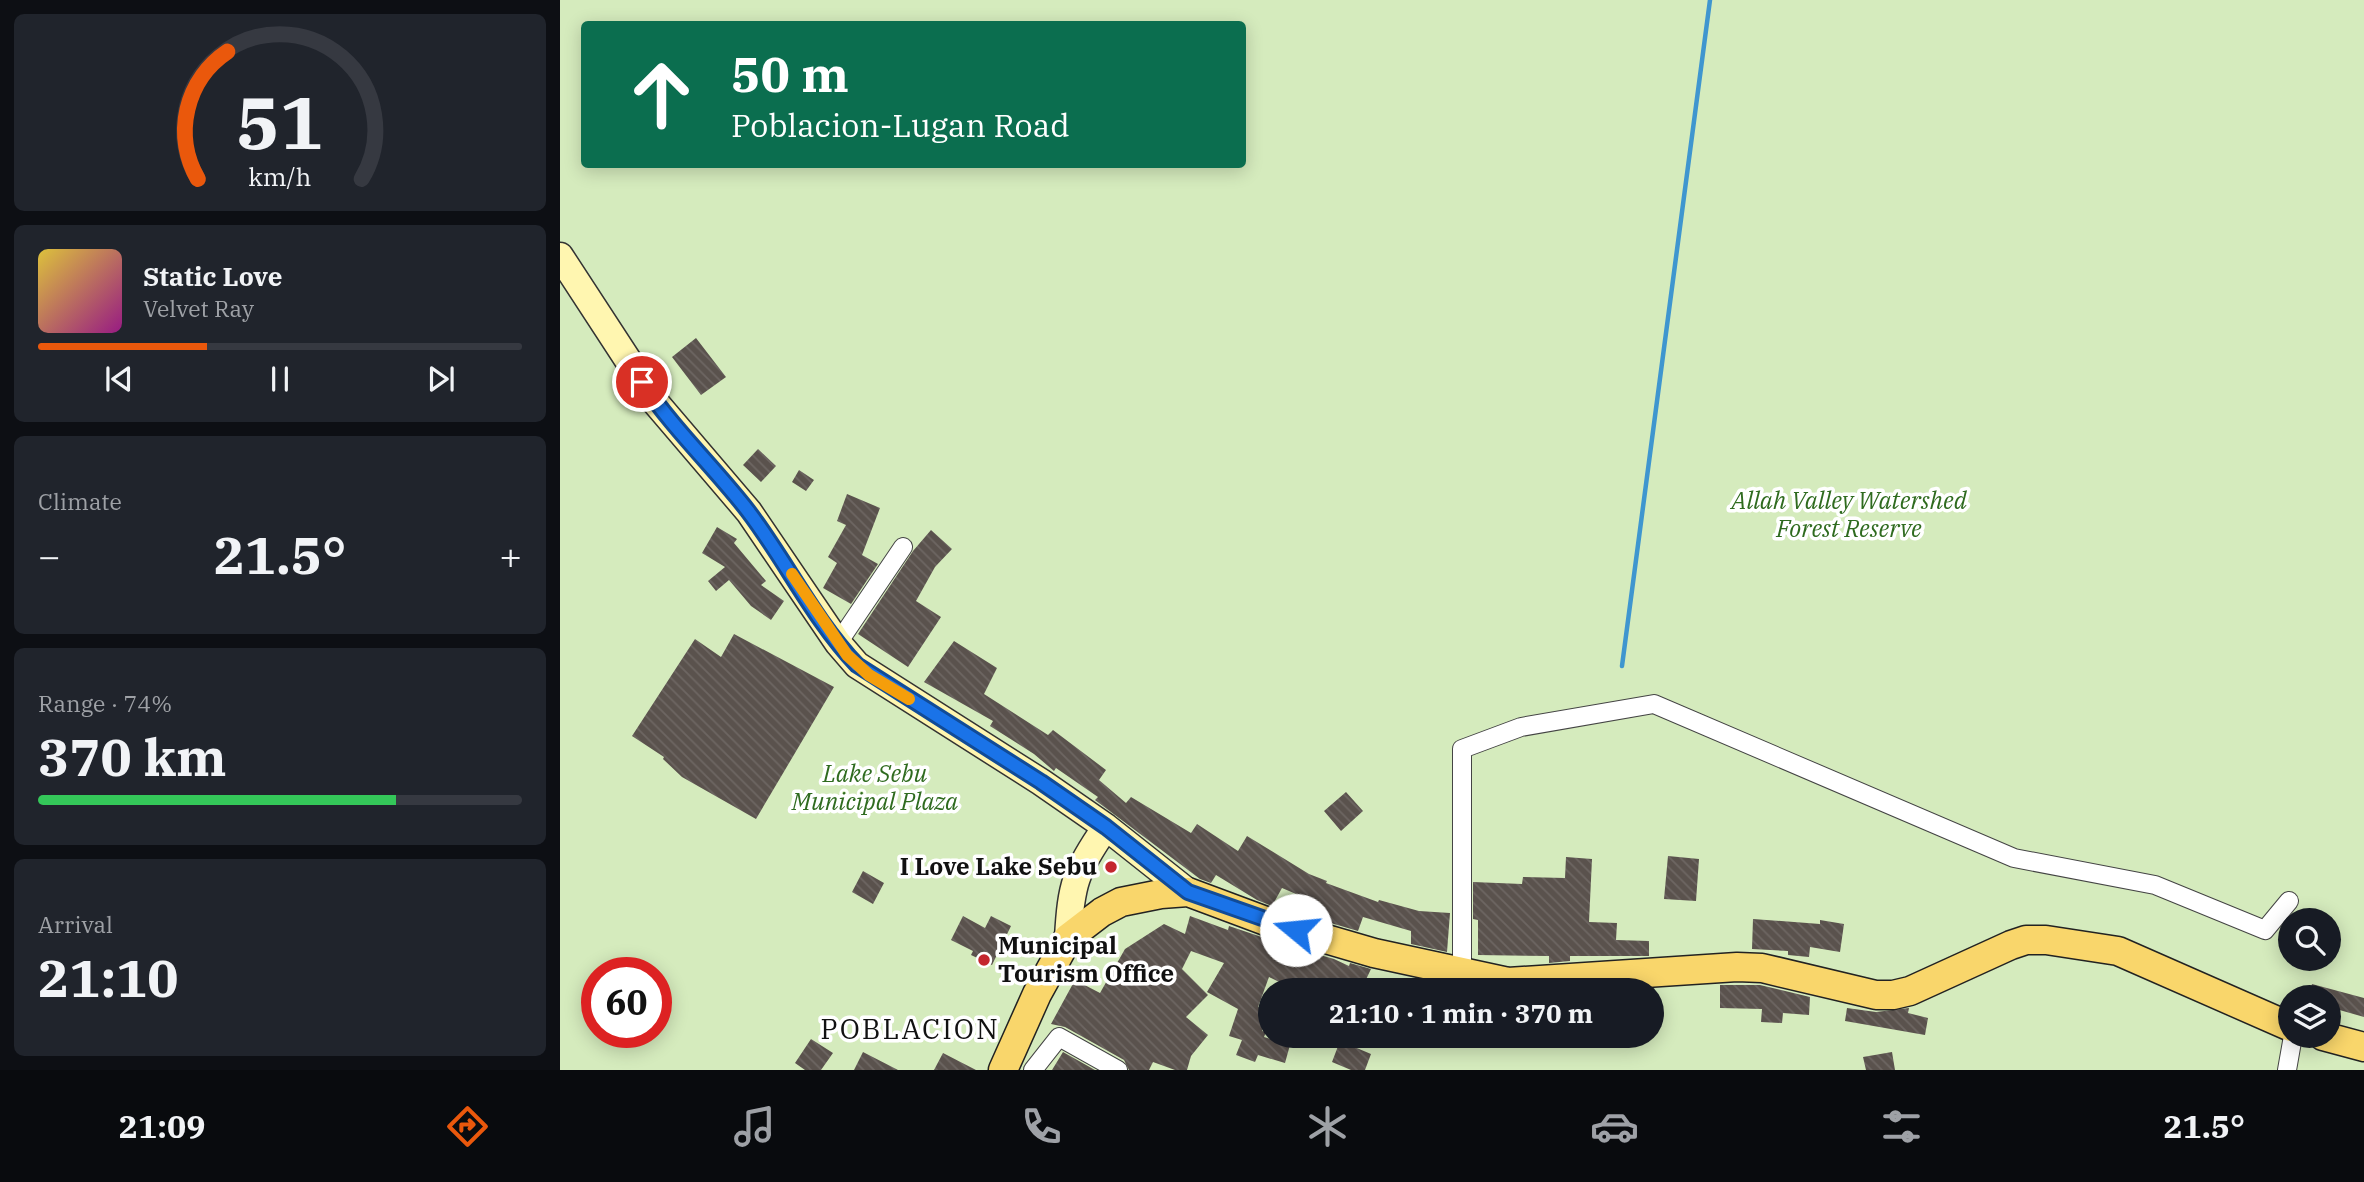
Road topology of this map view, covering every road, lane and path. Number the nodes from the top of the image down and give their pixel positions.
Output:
1 (560, 256) edge
2 (903, 547) dead end
3 (838, 643) junction
4 (1106, 827) junction
5 (1188, 892) junction
6 (2289, 901) dead end
7 (1068, 938) junction
8 (1462, 973) junction
9 (2278, 1021) edge
10 (2341, 1041) edge
11 (2364, 1047) edge
12 (2291, 1048) edge
13 (1003, 1070) edge
14 (1033, 1070) edge
15 (1118, 1070) edge
16 (2287, 1070) edge

1 - 3 main road
2 - 3 street
3 - 4 main road
4 - 5 main road
4 - 7 main road
5 - 7 main road
5 - 8 main road
6 - 8 street
7 - 13 main road
8 - 9 main road
10 - 11 main road
12 - 16 street
14 - 15 street

